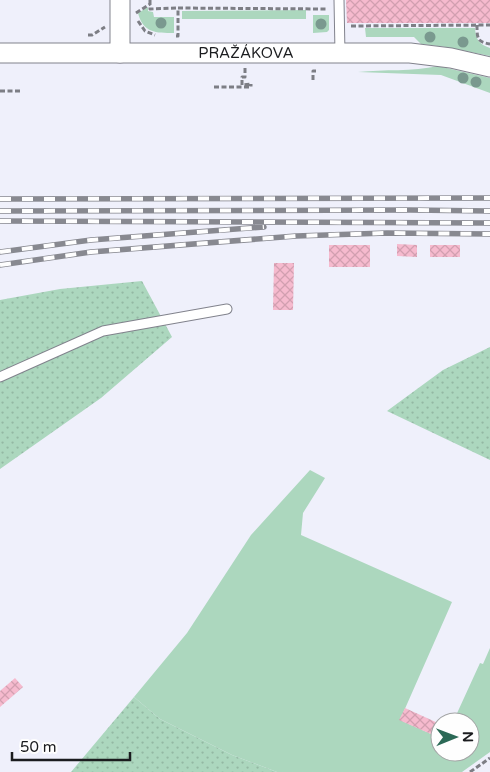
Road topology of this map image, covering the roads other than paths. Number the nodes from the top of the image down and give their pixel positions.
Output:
1 (339, 0) edge
2 (128, 2) edge
3 (120, 52) junction
4 (0, 53) edge
5 (340, 53) junction
6 (490, 67) edge
7 (227, 308) dead end
8 (0, 377) edge

1 - 5 lane
2 - 3 street
3 - 4 street, PRAŽÁKOVA
3 - 5 street, PRAŽÁKOVA
5 - 6 street, PRAŽÁKOVA
7 - 8 lane

